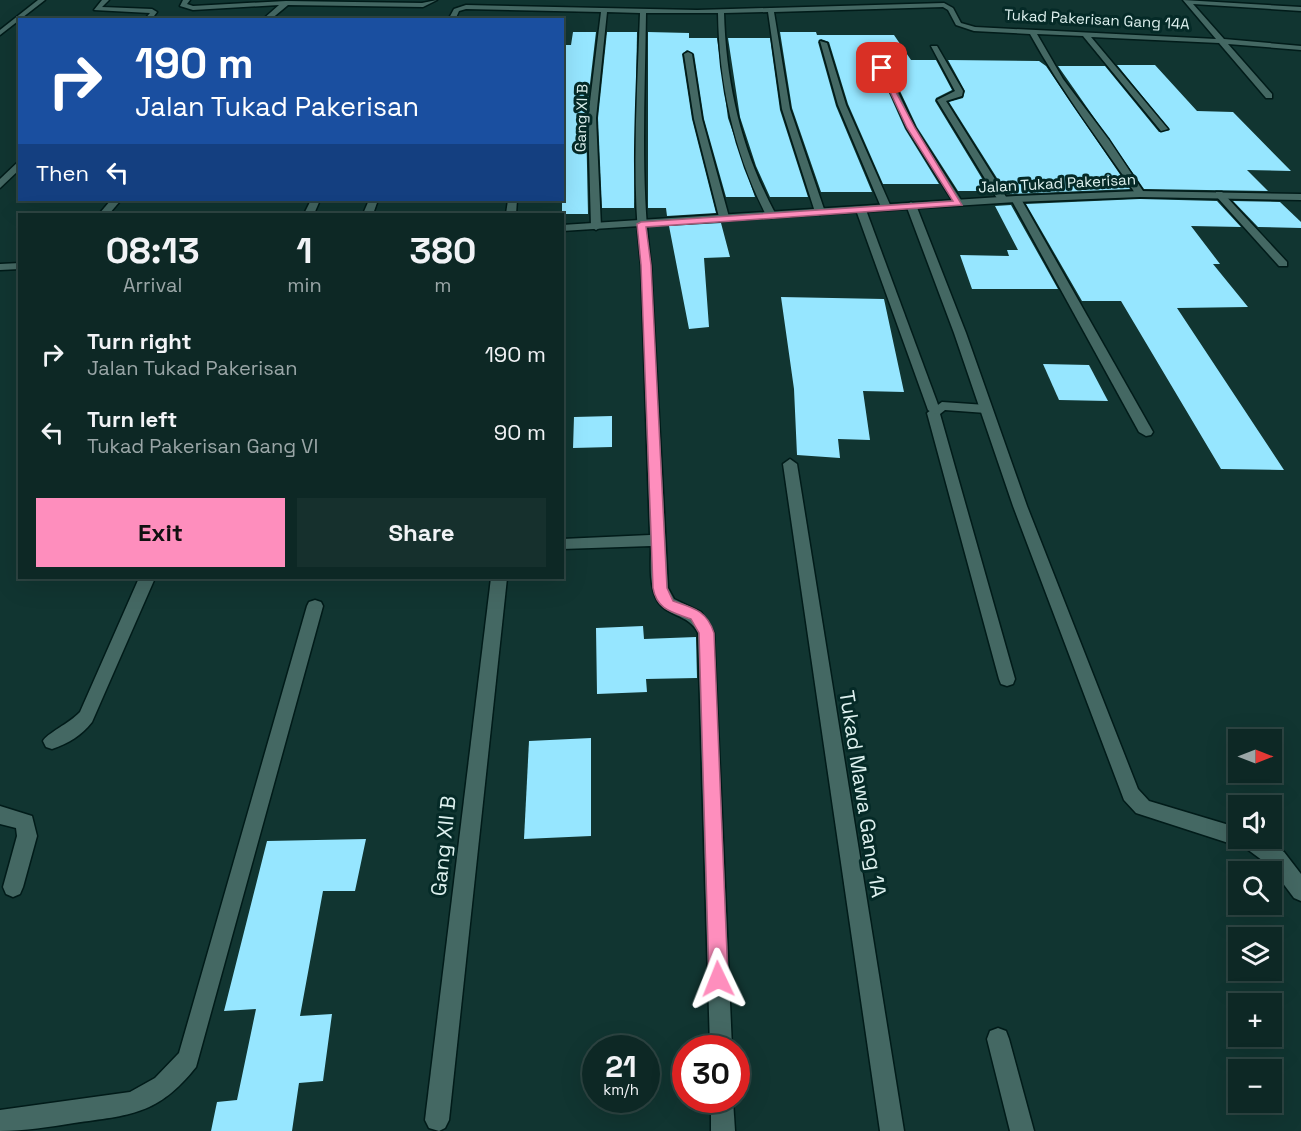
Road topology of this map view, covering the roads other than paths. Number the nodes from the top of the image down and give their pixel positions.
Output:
1 (42, 0) edge
2 (106, 0) edge
3 (187, 0) edge
4 (434, 0) edge
5 (739, 0) edge
6 (817, 0) edge
7 (1186, 1) edge
8 (289, 2) edge
9 (367, 2) edge
10 (907, 3) edge
11 (1301, 9) edge
12 (560, 10) junction
13 (823, 10) junction
14 (604, 11) junction
15 (643, 11) junction
16 (721, 12) junction
17 (742, 12) junction
18 (771, 12) junction
19 (19, 18) edge
20 (149, 18) edge
21 (268, 18) edge
22 (452, 18) edge
23 (558, 18) edge
24 (18, 19) edge
25 (1032, 31) junction
26 (0, 33) edge
27 (1085, 34) junction
28 (1220, 41) junction
29 (823, 43) dead end
30 (934, 48) dead end
31 (1301, 48) edge
32 (688, 54) dead end
33 (877, 56) dead end
34 (1269, 96) dead end
35 (1164, 129) dead end
36 (18, 165) edge
37 (0, 185) edge
38 (1140, 194) junction
39 (1219, 194) junction
40 (1016, 199) junction
41 (1299, 199) edge
42 (1004, 200) junction
43 (115, 201) edge
44 (958, 203) junction
45 (911, 206) junction
46 (886, 207) junction
47 (861, 210) junction
48 (820, 212) junction
49 (105, 213) edge
50 (771, 215) junction
51 (724, 217) junction
52 (641, 224) junction
53 (596, 227) junction
54 (564, 228) edge
55 (1283, 264) dead end
56 (18, 266) edge
57 (0, 267) edge
58 (986, 409) junction
59 (934, 410) junction
60 (1146, 432) dead end
61 (790, 464) dead end
62 (659, 540) junction
63 (564, 544) edge
64 (147, 579) edge
65 (499, 579) edge
66 (315, 606) dead end
67 (1007, 679) dead end
68 (51, 741) dead end
69 (0, 815) edge
70 (1228, 834) edge
71 (1267, 849) edge
72 (13, 887) dead end
73 (1301, 891) edge
74 (721, 1035) edge
75 (998, 1039) dead end
76 (722, 1113) edge
77 (437, 1120) dead end
78 (0, 1122) edge
79 (723, 1131) edge
80 (892, 1131) edge
81 (1022, 1131) edge

1 - 19 street
2 - 20 street
3 - 8 street
4 - 9 street
5 - 17 street
6 - 13 street
7 - 11 street
7 - 28 street
8 - 9 street
8 - 21 street
10 - 13 street, Tukad Pakerisan Gang 14A
10 - 25 street, Tukad Pakerisan Gang 14A
12 - 14 street, Tukad Pakerisan Gang 14A
12 - 22 street, Tukad Pakerisan Gang 14A
12 - 23 street
13 - 18 street, Tukad Pakerisan Gang 14A
14 - 15 street, Tukad Pakerisan Gang 14A
14 - 53 street, Gang XI B
15 - 16 street, Tukad Pakerisan Gang 14A
15 - 52 street
16 - 17 street, Tukad Pakerisan Gang 14A
16 - 50 street
17 - 18 street, Tukad Pakerisan Gang 14A
18 - 48 street
24 - 26 street
25 - 27 street, Tukad Pakerisan Gang 14A
25 - 38 street
27 - 28 street, Tukad Pakerisan Gang 14A
27 - 35 street
28 - 31 street, Tukad Pakerisan Gang 14A
28 - 34 street
29 - 46 street
30 - 42 street
32 - 51 street
33 - 44 street
36 - 37 street
38 - 39 street, Jalan Tukad Pakerisan
38 - 40 street, Jalan Tukad Pakerisan
39 - 41 street, Jalan Tukad Pakerisan
39 - 55 street
40 - 42 street, Jalan Tukad Pakerisan
40 - 60 street
42 - 44 street, Jalan Tukad Pakerisan
43 - 49 street
44 - 45 street, Jalan Tukad Pakerisan
45 - 46 street, Jalan Tukad Pakerisan
45 - 58 street
46 - 47 street, Jalan Tukad Pakerisan
47 - 48 street, Jalan Tukad Pakerisan
47 - 59 street
48 - 50 street, Jalan Tukad Pakerisan
50 - 51 street, Jalan Tukad Pakerisan
51 - 52 street, Jalan Tukad Pakerisan
52 - 53 street, Jalan Tukad Pakerisan
52 - 62 street
53 - 54 street, Jalan Tukad Pakerisan
56 - 57 street
58 - 59 street
58 - 70 street
59 - 67 street
61 - 80 street, Tukad Mawa Gang 1A
62 - 63 street
62 - 74 street
64 - 68 street
65 - 77 street, Gang XII B
66 - 78 street
69 - 72 street
71 - 73 street
75 - 81 street
76 - 79 street

